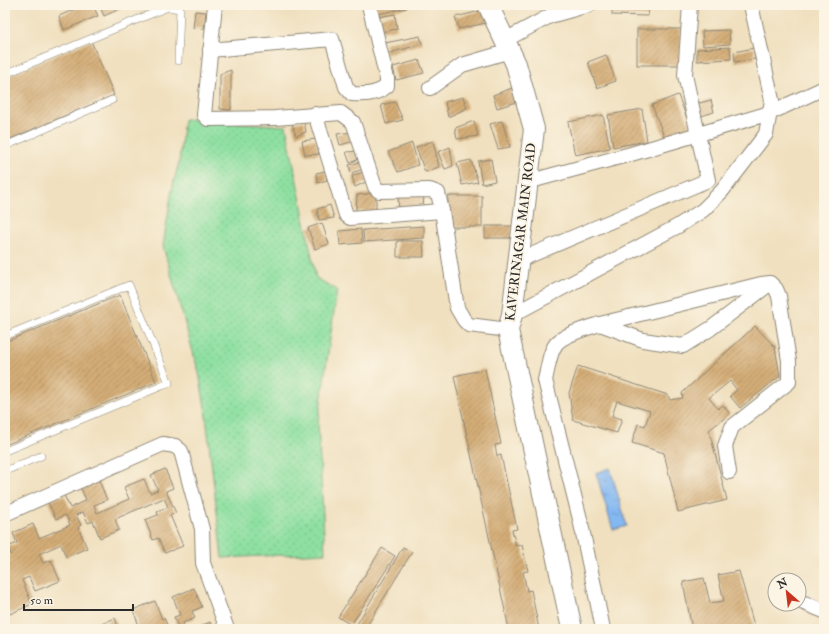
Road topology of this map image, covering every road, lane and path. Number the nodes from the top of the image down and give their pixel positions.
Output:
1 (215, 5) edge
2 (370, 5) edge
3 (488, 5) edge
4 (589, 5) edge
5 (690, 5) edge
6 (751, 5) edge
7 (507, 46) junction
8 (210, 50) junction
9 (178, 61) dead end
10 (5, 74) edge
11 (430, 88) dead end
12 (824, 88) edge
13 (112, 100) dead end
14 (770, 113) junction
15 (315, 114) junction
16 (699, 133) junction
17 (5, 146) edge
18 (528, 182) junction
19 (442, 211) junction
20 (517, 261) junction
21 (770, 283) junction
22 (510, 322) junction
23 (600, 324) junction
24 (5, 336) edge
25 (5, 451) edge
26 (41, 456) dead end
27 (5, 471) edge
28 (729, 472) dead end
29 (5, 514) edge
30 (807, 604) edge
31 (824, 611) edge
32 (226, 629) edge
33 (572, 629) edge
34 (603, 629) edge

1 - 8 street
2 - 8 street
3 - 7 street, KAVERINAGAR MAIN ROAD
4 - 7 street
5 - 16 street
6 - 14 street
7 - 11 street
7 - 18 street, KAVERINAGAR MAIN ROAD
8 - 15 street
9 - 10 lane
12 - 14 street
13 - 17 lane
14 - 16 street
14 - 22 street
15 - 19 street
15 - 19 street
16 - 18 street
16 - 20 street
18 - 20 street, KAVERINAGAR MAIN ROAD
19 - 22 street
20 - 22 street, KAVERINAGAR MAIN ROAD
21 - 23 street
21 - 23 street
21 - 28 street
22 - 33 street, KAVERINAGAR MAIN ROAD
23 - 34 street
24 - 25 lane
26 - 27 lane
29 - 32 street
30 - 31 street

